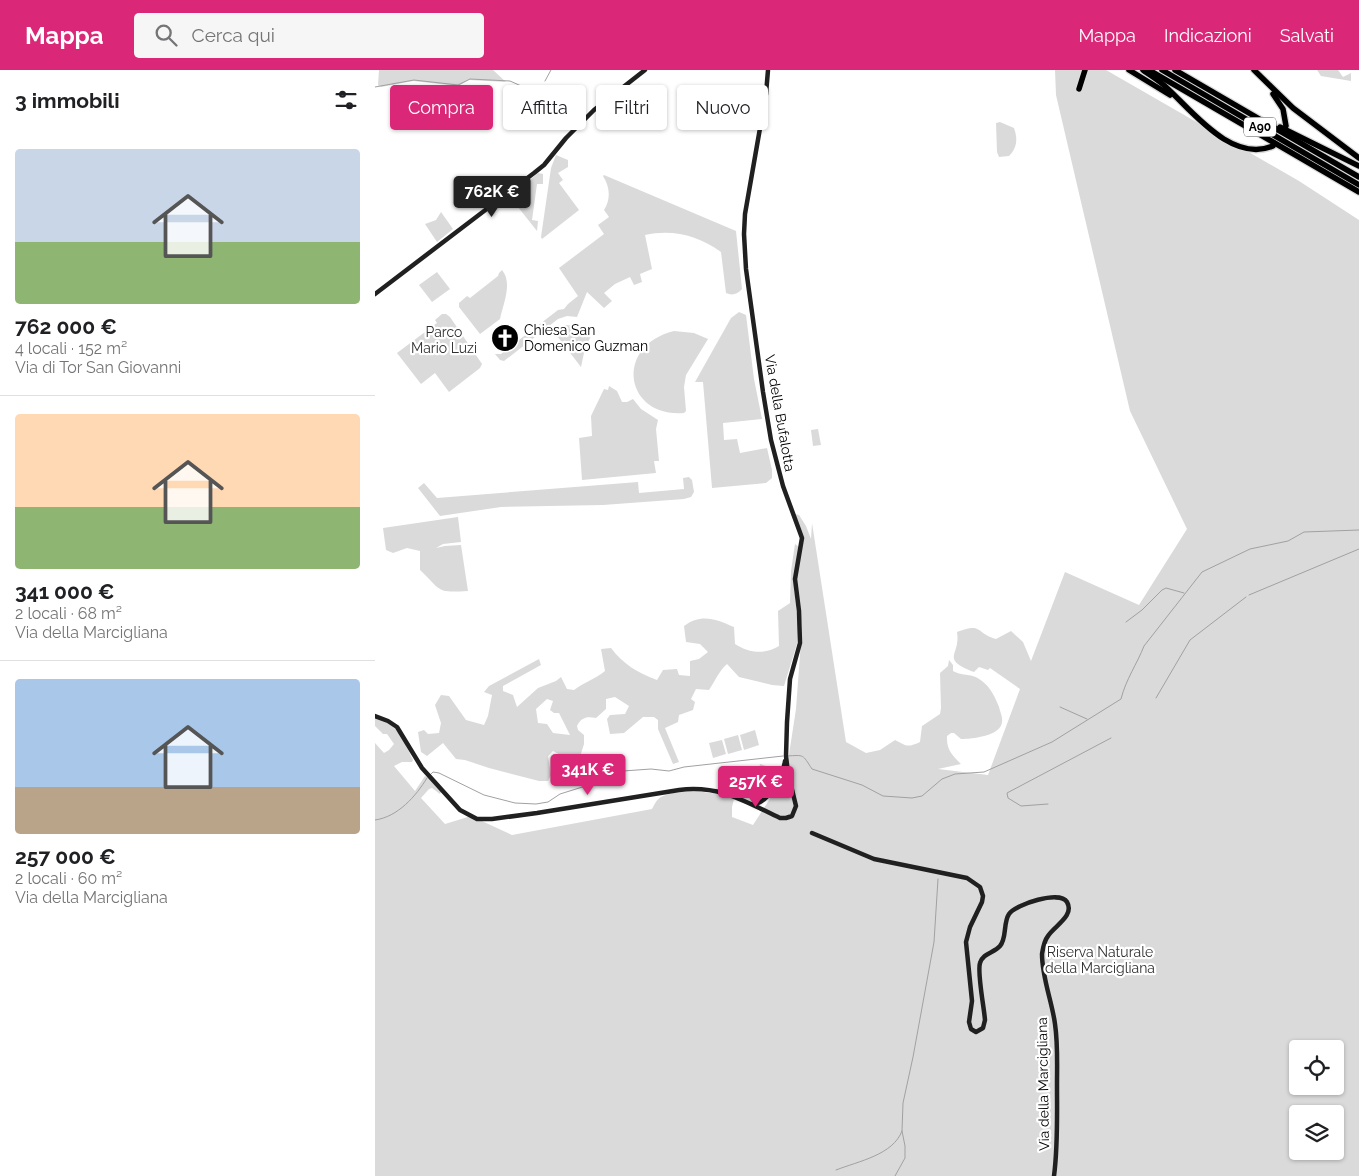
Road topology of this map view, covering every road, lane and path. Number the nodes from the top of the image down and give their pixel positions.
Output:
1 (645, 70) edge
2 (768, 70) edge
3 (1129, 70) edge
4 (1143, 70) edge
5 (1149, 70) edge
6 (1162, 70) edge
7 (1175, 70) edge
8 (1254, 70) edge
9 (1259, 70) edge
10 (1216, 94) junction
11 (1193, 113) junction
12 (1316, 125) junction
13 (1286, 126) dead end
14 (1273, 146) dead end
15 (1359, 158) edge
16 (1359, 166) edge
17 (1359, 177) edge
18 (1359, 184) edge
19 (1359, 192) edge
20 (375, 294) edge
21 (375, 716) edge
22 (786, 756) junction
23 (768, 794) junction
24 (794, 797) junction
25 (749, 803) junction
26 (771, 814) junction
27 (812, 833) dead end
28 (1053, 1176) edge

1 - 20 street
2 - 22 street, Via della Bufalotta
3 - 11 highway
4 - 11 highway
5 - 19 highway
6 - 18 highway, A90
7 - 10 highway, A90
8 - 12 highway
8 - 13 highway
9 - 12 highway
10 - 16 highway
10 - 17 highway, A90
11 - 14 highway
12 - 15 highway
21 - 25 street
22 - 23 street, Via della Bufalotta
22 - 24 street, Via della Bufalotta
23 - 24 street
23 - 25 street
23 - 26 street
24 - 26 street
25 - 26 street
27 - 28 street, Via della Marcigliana

